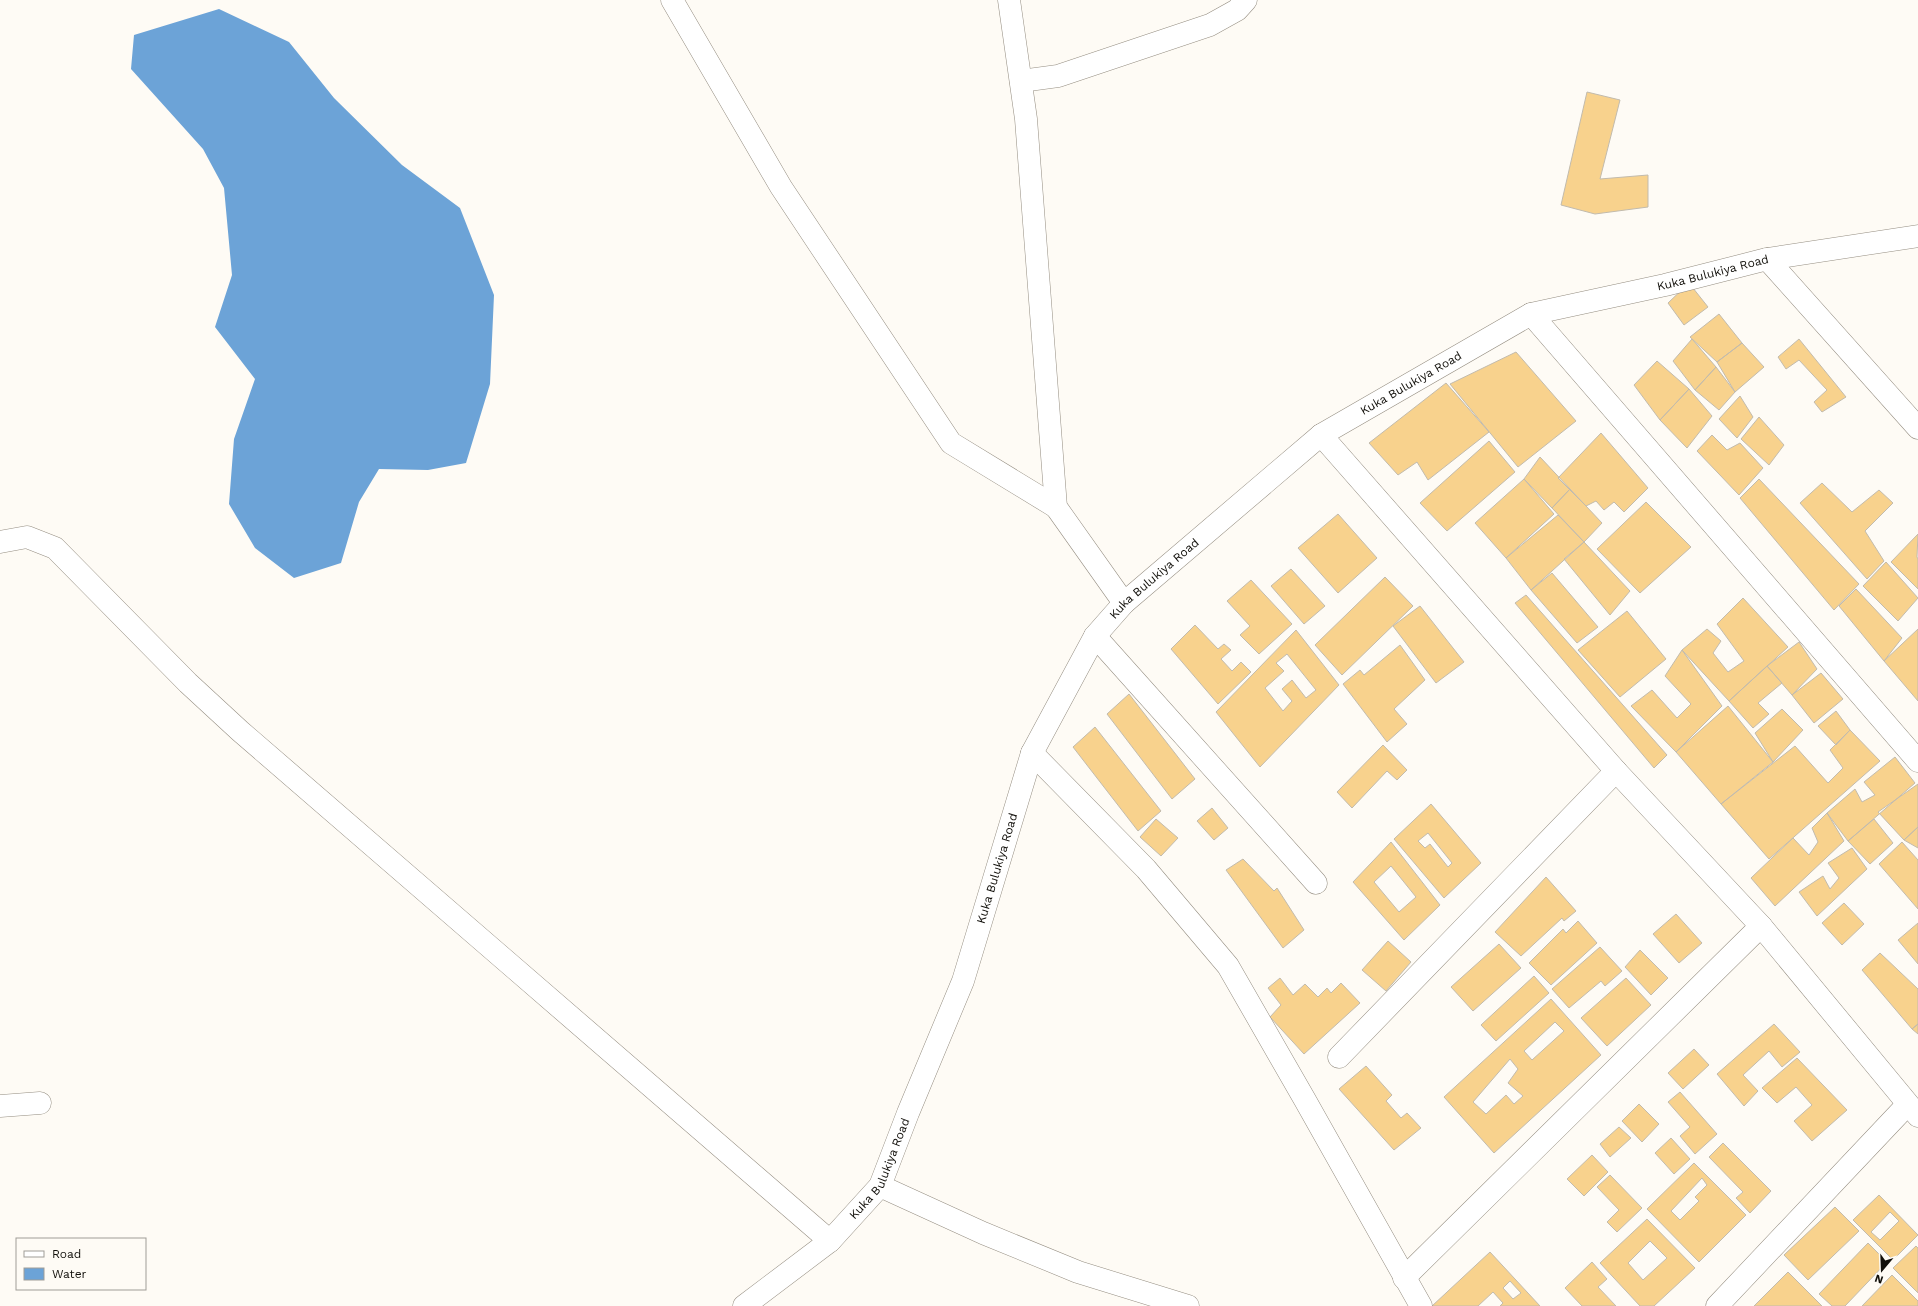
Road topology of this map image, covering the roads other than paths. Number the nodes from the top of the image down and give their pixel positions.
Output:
1 (672, 0) edge
2 (1008, 0) edge
3 (1246, 0) edge
4 (1022, 81) junction
5 (1918, 236) edge
6 (1767, 259) junction
7 (1531, 314) junction
8 (1918, 428) edge
9 (1321, 435) junction
10 (1056, 507) junction
11 (0, 542) edge
12 (1124, 603) junction
13 (1095, 636) junction
14 (1032, 753) junction
15 (1918, 761) edge
16 (1616, 771) junction
17 (1316, 883) dead end
18 (1761, 926) junction
19 (1339, 1057) dead end
20 (40, 1102) dead end
21 (0, 1106) edge
22 (1913, 1111) edge
23 (880, 1186) junction
24 (830, 1241) junction
25 (1404, 1278) junction
26 (744, 1306) edge
27 (1188, 1306) edge
28 (1421, 1306) edge
29 (1717, 1306) edge

1 - 10 street
2 - 4 street
3 - 4 street
4 - 10 street
5 - 6 street, Kuka Bulukiya Road
6 - 7 street, Kuka Bulukiya Road
6 - 8 street
7 - 9 street, Kuka Bulukiya Road
7 - 15 street
9 - 12 street, Kuka Bulukiya Road
9 - 16 street
10 - 12 street
11 - 24 street
12 - 13 street, Kuka Bulukiya Road
13 - 14 street, Kuka Bulukiya Road
13 - 17 street
14 - 23 street, Kuka Bulukiya Road
14 - 25 street
16 - 18 street
16 - 19 street
18 - 22 street
18 - 25 street
20 - 21 street
22 - 29 street
23 - 24 street, Kuka Bulukiya Road
23 - 27 street
24 - 26 street, Kuka Bulukiya Road
25 - 28 street

